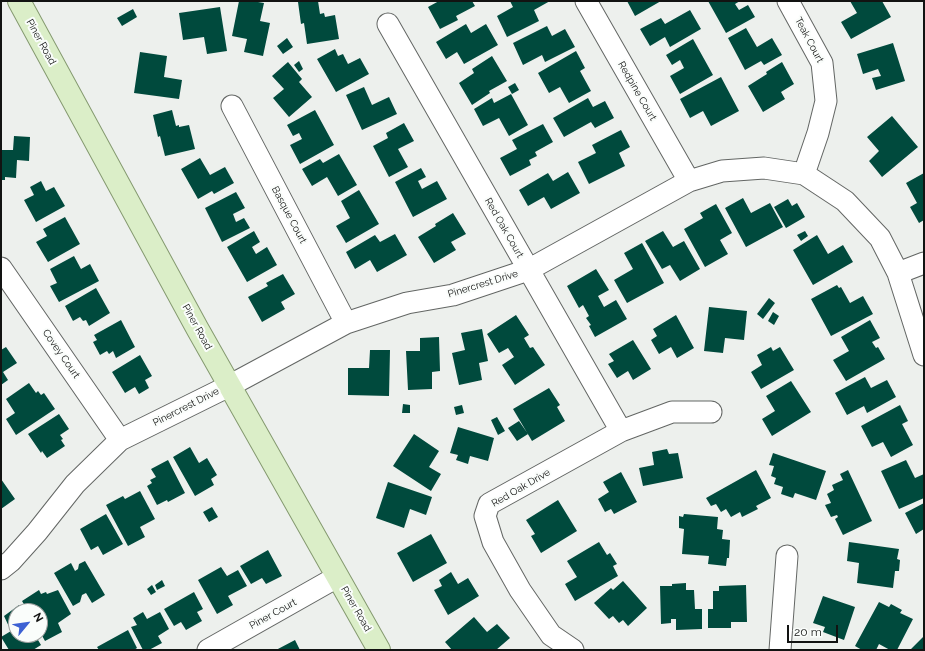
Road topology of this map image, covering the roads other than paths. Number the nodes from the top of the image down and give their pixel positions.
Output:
1 (19, 1) edge
2 (586, 1) edge
3 (788, 1) edge
4 (388, 24) dead end
5 (232, 106) dead end
6 (804, 174) junction
7 (688, 181) junction
8 (924, 263) edge
9 (1, 268) edge
10 (528, 270) junction
11 (898, 273) junction
12 (346, 323) junction
13 (924, 354) edge
14 (229, 386) junction
15 (711, 412) dead end
16 (621, 431) junction
17 (120, 440) junction
18 (787, 556) dead end
19 (1, 569) edge
20 (338, 577) junction
21 (208, 650) edge
22 (379, 650) edge
23 (573, 650) edge
24 (780, 650) edge

1 - 14 main road, Piner Road
2 - 7 street, Redpine Court
3 - 6 street, Teak Court
4 - 10 street, Red Oak Court
5 - 12 street, Basque Court
6 - 7 street, Pinercrest Drive
6 - 11 street, Pinercrest Drive
7 - 10 street, Pinercrest Drive
8 - 11 street
9 - 17 street, Covey Court
10 - 12 street, Pinercrest Drive
10 - 16 street, Red Oak Court
11 - 13 street, Pinercrest Drive
12 - 14 street, Pinercrest Drive
14 - 17 street, Pinercrest Drive
14 - 20 main road, Piner Road
15 - 16 street, Red Oak Drive
16 - 23 street, Red Oak Drive
17 - 19 street, Pinercrest Drive
18 - 24 street
20 - 21 street, Piner Court
20 - 22 main road, Piner Road

